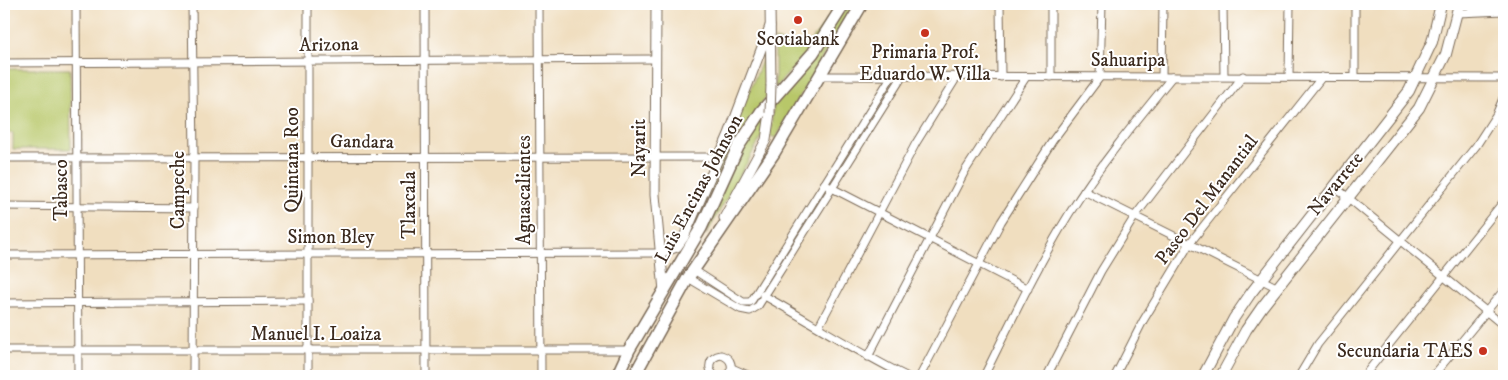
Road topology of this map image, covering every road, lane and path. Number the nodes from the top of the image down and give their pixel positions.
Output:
1 (76, 4) edge
2 (192, 4) edge
3 (308, 4) edge
4 (425, 4) edge
5 (539, 4) edge
6 (656, 4) edge
7 (770, 4) edge
8 (844, 4) edge
9 (862, 4) edge
10 (1000, 4) edge
11 (1051, 4) edge
12 (1102, 4) edge
13 (1163, 4) edge
14 (1223, 4) edge
15 (1290, 4) edge
16 (1355, 4) edge
17 (1441, 4) edge
18 (1459, 9) edge
19 (1504, 12) edge
20 (770, 26) junction
21 (654, 59) junction
22 (426, 60) junction
23 (539, 61) junction
24 (192, 62) junction
25 (309, 62) junction
26 (4, 63) edge
27 (76, 64) junction
28 (821, 76) junction
29 (1100, 76) junction
30 (1162, 76) junction
31 (1224, 76) junction
32 (1243, 76) junction
33 (890, 77) junction
34 (902, 77) junction
35 (957, 77) junction
36 (1001, 77) junction
37 (1026, 77) junction
38 (1051, 77) junction
39 (1172, 77) junction
40 (1289, 77) junction
41 (1322, 77) junction
42 (1355, 77) junction
43 (1417, 77) junction
44 (1435, 78) junction
45 (1504, 78) edge
46 (1504, 96) edge
47 (540, 156) junction
48 (655, 157) junction
49 (719, 157) junction
50 (4, 158) edge
51 (78, 158) junction
52 (194, 158) junction
53 (308, 158) junction
54 (426, 159) junction
55 (824, 184) junction
56 (1335, 187) junction
57 (832, 189) junction
58 (1084, 190) junction
59 (1348, 198) junction
60 (1504, 201) edge
61 (4, 206) edge
62 (77, 206) junction
63 (194, 208) junction
64 (878, 212) junction
65 (1135, 216) junction
66 (929, 238) junction
67 (1401, 241) junction
68 (1190, 244) junction
69 (425, 253) junction
70 (659, 253) junction
71 (78, 254) junction
72 (308, 254) junction
73 (540, 254) junction
74 (4, 255) edge
75 (193, 255) junction
76 (702, 258) junction
77 (978, 263) junction
78 (691, 274) junction
79 (1443, 276) junction
80 (1261, 279) junction
81 (1276, 287) junction
82 (1028, 288) junction
83 (1504, 290) edge
84 (664, 291) junction
85 (758, 292) junction
86 (766, 296) junction
87 (193, 301) junction
88 (308, 301) junction
89 (77, 302) junction
90 (4, 303) edge
91 (1487, 312) junction
92 (819, 326) junction
93 (1504, 326) edge
94 (308, 349) junction
95 (542, 349) junction
96 (4, 350) edge
97 (78, 350) junction
98 (193, 350) junction
99 (426, 350) junction
100 (628, 350) junction
101 (868, 357) junction
102 (732, 368) junction
103 (78, 376) edge
104 (193, 376) edge
105 (308, 376) edge
106 (426, 376) edge
107 (541, 376) edge
108 (617, 376) edge
109 (634, 376) edge
110 (715, 376) edge
111 (726, 376) edge
112 (750, 376) edge
113 (906, 376) edge
114 (920, 376) edge
115 (984, 376) edge
116 (1047, 376) edge
117 (1115, 376) edge
118 (1203, 376) edge
119 (1221, 376) edge
120 (1299, 376) edge
121 (1364, 376) edge
122 (1433, 376) edge

1 - 27 street, Tabasco
2 - 24 street, Campeche
3 - 25 street, Quintana Roo
4 - 22 street, Tlaxcala
5 - 23 street, Aguascalientes
6 - 21 street, Nayarit
7 - 20 street
8 - 84 main road, Luis Encinas Johnson
9 - 28 main road, Luis Encinas Johnson
10 - 36 street
11 - 38 street
12 - 29 street
13 - 30 street
14 - 31 street
15 - 40 street
16 - 42 street
17 - 43 main road, Navarrete
18 - 19 street
18 - 44 main road, Navarrete
20 - 49 street
20 - 76 street, bridge
21 - 23 street, Arizona
21 - 48 street, Nayarit
22 - 23 street, Arizona
22 - 25 street, Arizona
22 - 54 street, Tlaxcala
23 - 47 street, Aguascalientes
24 - 25 street, Arizona
24 - 27 street, Arizona
24 - 52 street, Campeche
25 - 53 street, Quintana Roo
26 - 27 street, Arizona
27 - 51 street, Tabasco
28 - 33 street, Sahuaripa
28 - 76 main road, Luis Encinas Johnson
29 - 30 street, Sahuaripa
29 - 38 street, Sahuaripa
29 - 77 street
30 - 39 street, Sahuaripa
31 - 32 street, Sahuaripa
31 - 39 street, Sahuaripa
32 - 40 street, Sahuaripa
32 - 65 street
33 - 34 street, Sahuaripa
33 - 55 street
34 - 35 street, Sahuaripa
34 - 57 street
35 - 36 street, Sahuaripa
35 - 64 street
36 - 37 street, Sahuaripa
37 - 38 street, Sahuaripa
37 - 66 street
39 - 58 street
40 - 41 street, Sahuaripa
41 - 42 street, Sahuaripa
41 - 68 street, Paseo Del Manantial
42 - 43 street, Sahuaripa
43 - 44 street, Sahuaripa
43 - 56 main road, Navarrete
44 - 45 street, Sahuaripa
44 - 59 main road, Navarrete
46 - 67 street
47 - 48 street, Gandara
47 - 54 street, Gandara
47 - 73 street, Aguascalientes
48 - 49 street, Gandara
48 - 70 street, Nayarit
49 - 70 street
50 - 51 street, Gandara
51 - 52 street, Gandara
51 - 62 street, Tabasco
52 - 53 street, Gandara
52 - 63 street, Campeche
53 - 54 street, Gandara
53 - 72 street, Quintana Roo
54 - 69 street, Tlaxcala
55 - 57 street
55 - 85 street
56 - 59 street
56 - 80 main road, Navarrete
57 - 64 street
57 - 86 street
58 - 65 street
58 - 82 street
59 - 67 street
59 - 81 main road, Navarrete
60 - 79 street
61 - 62 street
62 - 63 street
62 - 71 street, Tabasco
63 - 75 street, Campeche
64 - 66 street
64 - 92 street
65 - 68 street
65 - 116 street
66 - 77 street
66 - 101 street
67 - 79 street
67 - 120 street
68 - 80 street
68 - 117 street, Paseo Del Manantial
69 - 72 street, Simon Bley
69 - 73 street, Simon Bley
69 - 99 street, Tlaxcala
70 - 73 street, Simon Bley
70 - 84 street, Nayarit
71 - 74 street, Simon Bley
71 - 75 street, Simon Bley
71 - 89 street, Tabasco
72 - 75 street, Simon Bley
72 - 88 street, Quintana Roo
73 - 95 street, Aguascalientes
75 - 87 street, Campeche
76 - 78 main road, Luis Encinas Johnson
77 - 82 street
77 - 114 street
78 - 85 street
78 - 86 street
78 - 109 main road, Luis Encinas Johnson
79 - 91 street
79 - 121 street
80 - 81 street
80 - 118 main road, Navarrete
81 - 119 main road, Navarrete
82 - 115 street
83 - 91 street
84 - 100 main road, Luis Encinas Johnson
85 - 86 street
86 - 92 street
87 - 88 street
87 - 89 street
87 - 98 street, Campeche
88 - 94 street, Quintana Roo
89 - 90 street
89 - 97 street, Tabasco
91 - 93 street
91 - 122 street
92 - 101 street
94 - 98 street, Manuel I. Loaiza
94 - 99 street, Manuel I. Loaiza
94 - 105 street, Quintana Roo
95 - 99 street, Manuel I. Loaiza
95 - 100 street, Manuel I. Loaiza
95 - 107 street, Aguascalientes
96 - 97 street, Manuel I. Loaiza
97 - 98 street, Manuel I. Loaiza
97 - 103 street, Tabasco
98 - 104 street, Campeche
99 - 106 street, Tlaxcala
100 - 108 main road, Luis Encinas Johnson
101 - 113 street
102 - 110 street
102 - 111 street
102 - 112 street

